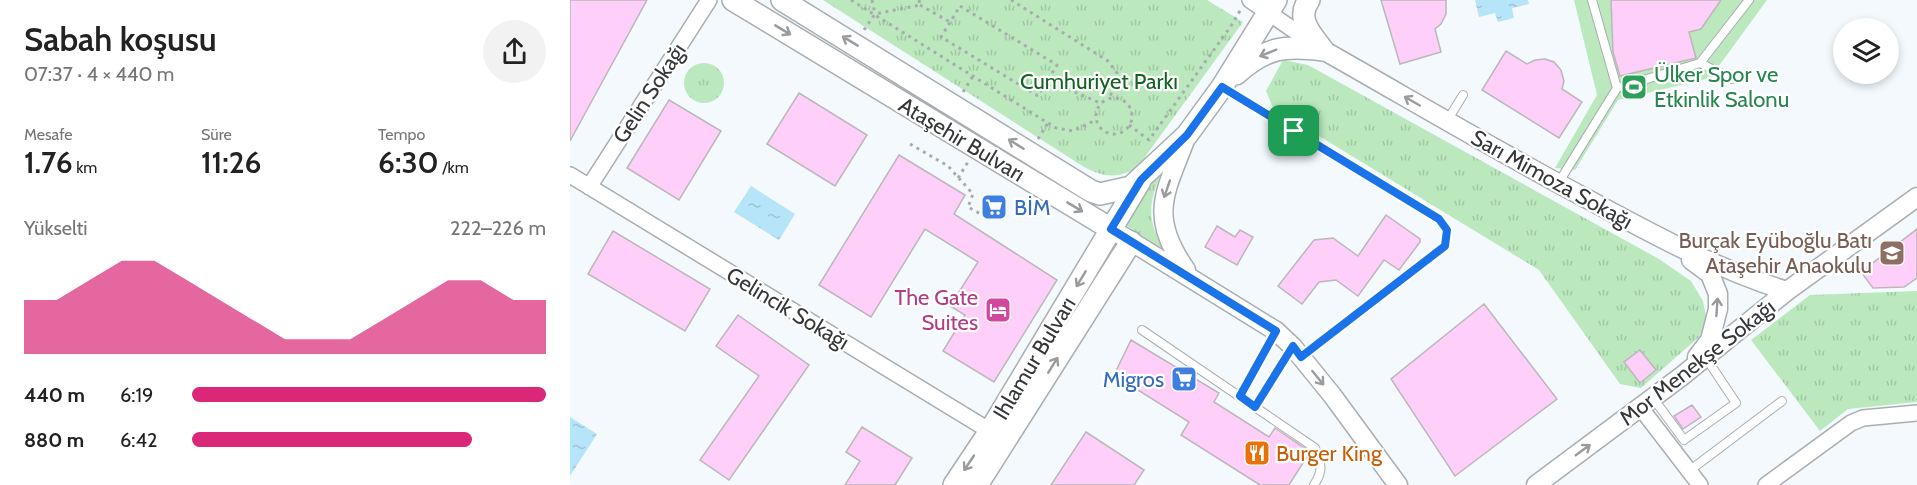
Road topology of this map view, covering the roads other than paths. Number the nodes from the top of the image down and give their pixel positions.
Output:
1 (710, 0) edge
2 (733, 0) edge
3 (782, 0) edge
4 (1309, 0) edge
5 (1592, 0) edge
6 (1749, 0) edge
7 (1259, 5) edge
8 (1323, 50) junction
9 (1700, 63) junction
10 (1732, 79) dead end
11 (1222, 87) junction
12 (1617, 88) junction
13 (1462, 95) dead end
14 (1447, 121) junction
15 (1187, 135) junction
16 (570, 175) edge
17 (1141, 180) junction
18 (1558, 183) junction
19 (589, 187) junction
20 (1917, 197) edge
21 (1111, 229) junction
22 (1666, 241) junction
23 (1131, 242) junction
24 (1191, 277) junction
25 (1787, 291) junction
26 (1142, 330) dead end
27 (1276, 331) junction
28 (1297, 352) junction
29 (1706, 357) junction
30 (1682, 376) junction
31 (1240, 396) junction
32 (1782, 401) dead end
33 (1647, 403) junction
34 (1255, 407) junction
35 (1917, 413) edge
36 (998, 436) junction
37 (1689, 471) junction
38 (954, 485) edge
39 (977, 485) edge
40 (1314, 485) edge
41 (1398, 485) edge
42 (1536, 485) edge
43 (1700, 485) edge
44 (1766, 485) edge

1 - 19 street, Gelin Sokağı
2 -> 21 main road, Ataşehir Bulvarı
17 -> 3 main road, Ataşehir Bulvarı
4 - 8 main road
5 - 12 lane
6 - 9 lane
7 - 8 street
7 - 11 main road
8 -> 11 main road
14 -> 8 street, Sarı Mimoza Sokağı
9 - 10 lane
9 - 12 lane
11 - 15 main road
11 - 28 lane
12 - 18 lane
13 - 14 lane
14 - 18 street, Sarı Mimoza Sokağı
15 - 17 main road
15 -> 24 street
16 - 19 street, Gelincik Sokağı
17 - 21 main road, Ihlamur Bulvarı
18 - 22 street, Sarı Mimoza Sokağı
19 - 36 street, Gelincik Sokağı
20 - 25 street, Mor Menekşe Sokağı
21 - 23 street, Ataşehir Bulvarı
21 -> 36 main road, Ihlamur Bulvarı
22 - 25 street, Sarı Mimoza Sokağı
30 -> 22 street
23 - 24 street, Ataşehir Bulvarı
36 -> 23 main road, Ihlamur Bulvarı
24 - 27 street, Ataşehir Bulvarı
25 - 29 street, Mor Menekşe Sokağı
26 - 31 lane
27 - 28 street, Ataşehir Bulvarı
27 - 31 lane
28 - 34 lane
28 -> 41 street, Ataşehir Bulvarı
29 - 30 street, Mor Menekşe Sokağı
29 - 33 lane
30 - 33 street, Mor Menekşe Sokağı
31 - 34 lane
32 - 37 lane
33 - 37 street
42 -> 33 street, Mor Menekşe Sokağı
34 - 40 lane
35 - 44 street
36 -> 38 main road, Ihlamur Bulvarı
36 - 39 main road, Ihlamur Bulvarı
37 - 43 street

